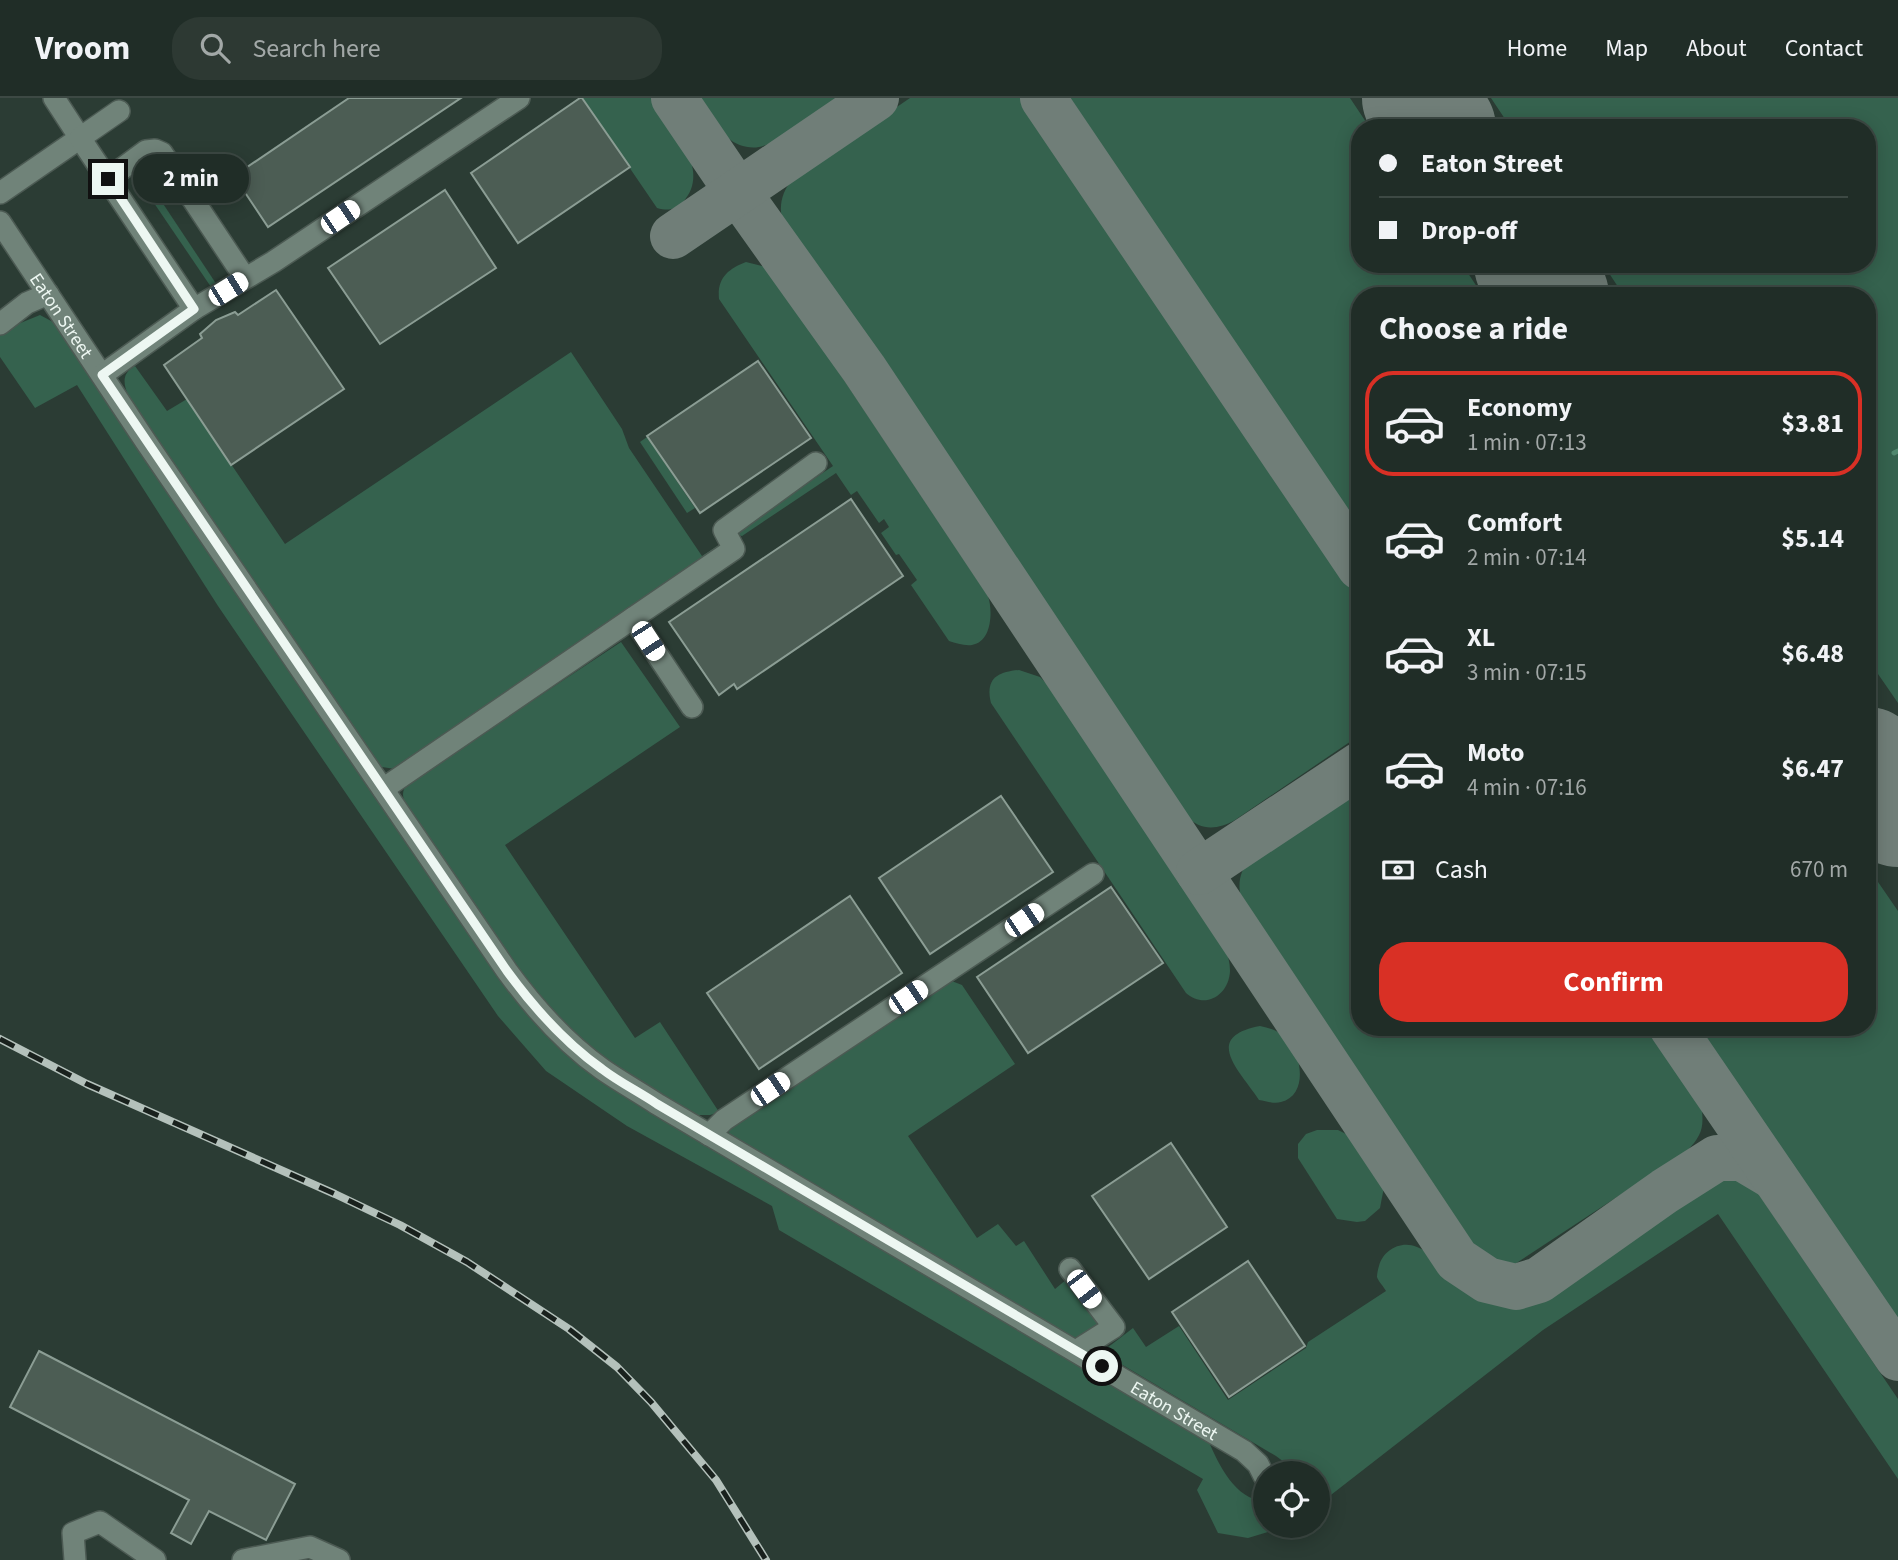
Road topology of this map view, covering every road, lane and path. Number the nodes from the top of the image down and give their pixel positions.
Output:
1 (54, 98) edge
2 (519, 98) edge
3 (119, 111) dead end
4 (80, 138) junction
5 (108, 179) junction
6 (0, 193) edge
7 (0, 222) edge
8 (245, 278) junction
9 (48, 294) junction
10 (194, 309) junction
11 (0, 324) edge
12 (102, 375) junction
13 (816, 463) dead end
14 (633, 618) junction
15 (692, 707) dead end
16 (383, 789) junction
17 (1093, 874) dead end
18 (709, 1135) junction
19 (1070, 1269) dead end
20 (1076, 1351) junction
21 (1255, 1461) edge
22 (75, 1560) edge
23 (155, 1560) edge
24 (243, 1560) edge
25 (339, 1560) edge

1 - 4 street
2 - 8 street
3 - 4 street
4 - 5 street
4 - 6 street
5 - 8 street
5 - 10 street
7 - 9 street, Eaton Street
8 - 10 street
9 - 11 street
9 - 12 street, Eaton Street
10 - 12 street
12 - 16 street, Eaton Street
13 - 14 street
14 - 15 street
14 - 16 street
16 - 18 street, Eaton Street
17 - 18 street
18 - 20 street, Eaton Street
19 - 20 street
20 - 21 street, Eaton Street
22 - 23 street
24 - 25 street

